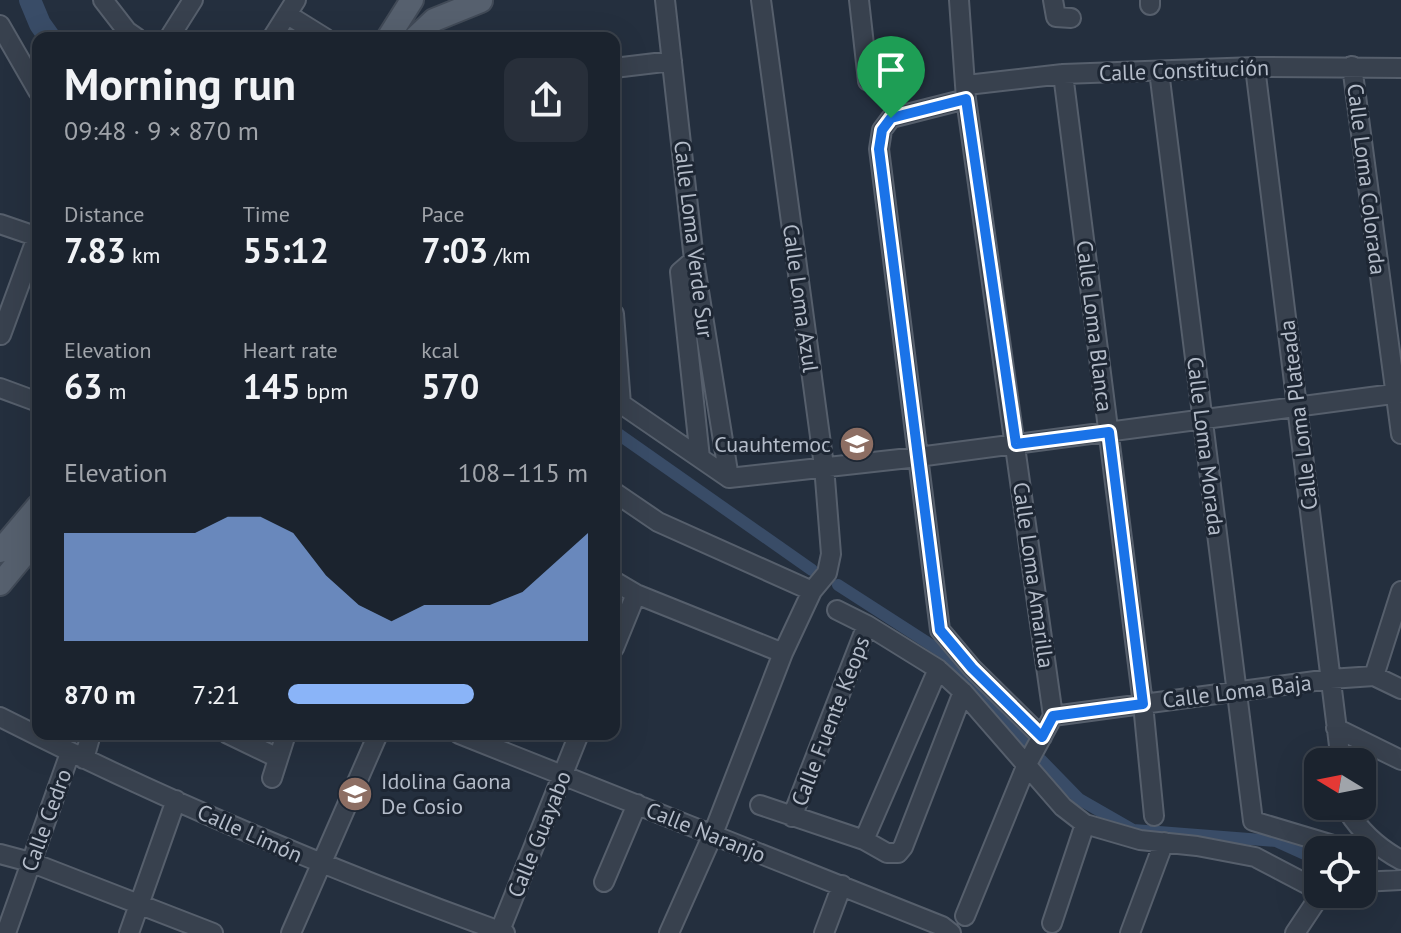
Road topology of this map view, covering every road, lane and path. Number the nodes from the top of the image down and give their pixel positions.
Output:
1 (103, 0) edge
2 (193, 0) edge
3 (412, 0) edge
4 (468, 0) edge
5 (482, 0) edge
6 (665, 0) edge
7 (761, 0) edge
8 (859, 0) edge
9 (959, 0) edge
10 (1053, 0) edge
11 (292, 8) edge
12 (1071, 18) dead end
13 (0, 25) edge
14 (128, 32) edge
15 (173, 32) edge
16 (276, 32) edge
17 (318, 32) edge
18 (392, 32) edge
19 (421, 32) edge
20 (672, 61) junction
21 (1352, 66) junction
22 (620, 67) edge
23 (1255, 67) junction
24 (1401, 68) edge
25 (1159, 71) junction
26 (1063, 74) junction
27 (32, 81) edge
28 (868, 81) dead end
29 (967, 92) junction
30 (0, 224) edge
31 (32, 235) edge
32 (32, 253) edge
33 (694, 260) junction
34 (1, 335) edge
35 (0, 388) edge
36 (1398, 394) edge
37 (32, 400) edge
38 (620, 403) edge
39 (1297, 408) junction
40 (1203, 420) junction
41 (1109, 432) junction
42 (1401, 434) edge
43 (1016, 444) junction
44 (918, 457) junction
45 (700, 458) junction
46 (824, 466) junction
47 (729, 478) junction
48 (620, 496) edge
49 (32, 516) edge
50 (32, 543) edge
51 (3, 567) edge
52 (620, 585) edge
53 (812, 591) junction
54 (1401, 591) edge
55 (636, 594) junction
56 (837, 610) dead end
57 (867, 625) junction
58 (620, 633) edge
59 (783, 653) junction
60 (938, 669) junction
61 (1374, 676) junction
62 (1330, 679) junction
63 (1401, 689) edge
64 (1237, 691) junction
65 (963, 692) junction
66 (1143, 704) junction
67 (1053, 716) junction
68 (0, 717) edge
69 (1336, 728) junction
70 (32, 733) edge
71 (1042, 737) junction
72 (45, 740) edge
73 (87, 740) edge
74 (240, 740) edge
75 (284, 740) edge
76 (375, 740) edge
77 (474, 740) edge
78 (577, 740) edge
79 (1339, 748) edge
80 (77, 756) junction
81 (278, 758) junction
82 (1401, 760) edge
83 (1027, 764) junction
84 (563, 775) junction
85 (272, 778) dead end
86 (176, 800) junction
87 (637, 804) junction
88 (760, 805) dead end
89 (1154, 816) dead end
90 (792, 817) junction
91 (1353, 820) edge
92 (1085, 824) junction
93 (713, 834) junction
94 (1304, 836) edge
95 (864, 840) junction
96 (1164, 842) junction
97 (0, 854) edge
98 (1401, 860) edge
99 (30, 862) junction
100 (320, 864) junction
101 (1401, 880) edge
102 (1376, 881) edge
103 (604, 882) dead end
104 (1304, 883) edge
105 (842, 885) junction
106 (138, 904) junction
107 (1310, 908) edge
108 (965, 916) dead end
109 (1052, 923) dead end
110 (502, 932) edge
111 (6, 933) edge
112 (129, 933) edge
113 (213, 933) edge
114 (291, 933) edge
115 (669, 933) edge
116 (824, 933) edge
117 (951, 933) edge
118 (1130, 933) edge
119 (1295, 933) edge

1 - 14 street
2 - 15 street
3 - 18 main road
4 - 5 main road
5 - 19 main road
6 - 20 street, Calle Loma Verde Sur
7 - 46 street, Calle Loma Azul
8 - 28 street
9 - 29 street, Calle Loma Amarilla
10 - 12 street
11 - 16 street
11 - 17 street
13 - 27 street
20 - 22 street
20 - 33 street, Calle Loma Verde Sur
21 - 23 street, Calle Constitución
21 - 24 street, Calle Constitución
21 - 36 street, Calle Loma Colorada
23 - 25 street, Calle Constitución
23 - 39 street, Calle Loma Plateada
25 - 26 street, Calle Constitución
25 - 40 street, Calle Loma Morada
26 - 29 street, Calle Constitución
26 - 41 street, Calle Loma Blanca
29 - 43 street, Calle Loma Amarilla
29 - 44 street, Calle Constitución
30 - 31 street
32 - 34 street
33 - 45 street
33 - 47 street, Calle Loma Verde Sur
35 - 37 street
36 - 39 street
36 - 42 street, Calle Loma Colorada
38 - 45 street
39 - 40 street
39 - 62 street, Calle Loma Plateada
40 - 41 street
40 - 64 street, Calle Loma Morada
41 - 43 street
41 - 66 street, Calle Loma Blanca
43 - 44 street
43 - 67 street, Calle Loma Amarilla
44 - 46 street
44 - 71 street
45 - 47 street
46 - 47 street
46 - 53 street, Calle Loma Azul
48 - 53 street
49 - 51 main road
50 - 51 main road
52 - 55 street
53 - 59 street, Calle Loma Azul
54 - 61 street
55 - 58 street
55 - 59 street
56 - 57 street
57 - 60 street
57 - 90 street, Calle Fuente Keops
59 - 93 street, Calle Loma Azul
60 - 65 street
60 - 95 street
61 - 62 street, Calle Loma Baja
61 - 63 street
62 - 64 street, Calle Loma Baja
62 - 69 street, Calle Loma Plateada
64 - 66 street, Calle Loma Baja
64 - 94 street, Calle Loma Morada
65 - 83 street
65 - 95 street
66 - 67 street, Calle Loma Baja
66 - 89 street, Calle Loma Blanca
67 - 71 street
68 - 70 street, Calle Limón
69 - 79 street, Calle Loma Plateada
69 - 82 street
71 - 83 street
72 - 80 street, Calle Limón
73 - 80 street, Calle Cedro
74 - 81 street
75 - 81 street
76 - 100 street
77 - 84 street, Calle Naranjo
78 - 84 street, Calle Guayabo
80 - 86 street, Calle Limón
80 - 99 street, Calle Cedro
81 - 85 street
83 - 92 street
83 - 108 street
84 - 87 street, Calle Naranjo
84 - 110 street, Calle Guayabo
86 - 100 street, Calle Limón
86 - 106 street
87 - 93 street, Calle Naranjo
87 - 103 street
88 - 90 street
90 - 95 street
91 - 98 street
92 - 96 street
92 - 109 street
93 - 105 street, Calle Naranjo
93 - 115 street, Calle Loma Azul
96 - 104 street
96 - 118 street
97 - 99 street
99 - 106 street
99 - 111 street, Calle Cedro
100 - 110 street, Calle Limón
100 - 114 street
101 - 102 street
105 - 116 street
105 - 117 street, Calle Naranjo
106 - 112 street
106 - 113 street
107 - 119 street

